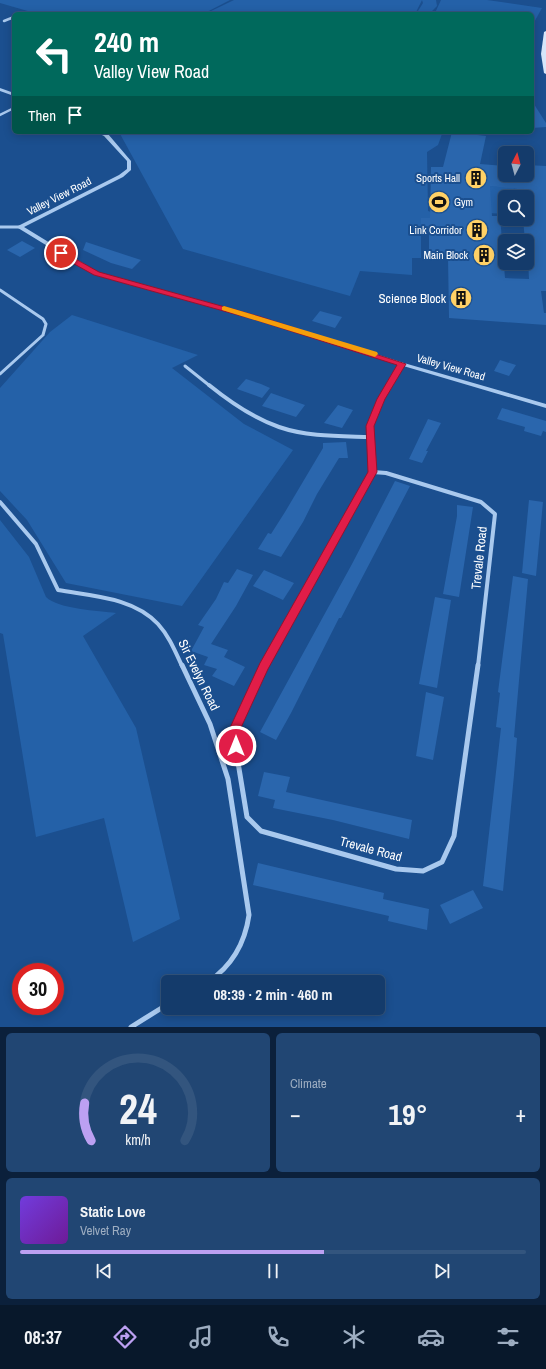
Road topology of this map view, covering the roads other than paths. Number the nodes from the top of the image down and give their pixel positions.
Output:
1 (12, 18) edge
2 (4, 21) dead end
3 (546, 32) edge
4 (546, 74) edge
5 (0, 89) edge
6 (12, 94) edge
7 (12, 109) edge
8 (0, 115) edge
9 (103, 134) edge
10 (0, 227) edge
11 (20, 227) junction
12 (0, 290) edge
13 (402, 364) junction
14 (185, 366) dead end
15 (0, 374) edge
16 (546, 406) edge
17 (370, 437) junction
18 (373, 472) junction
19 (0, 502) edge
20 (218, 975) edge
21 (161, 1008) edge
22 (131, 1027) edge

1 - 2 street
3 - 4 main road
5 - 6 street
7 - 8 street
9 - 11 street, Valley View Road
10 - 11 street
11 - 13 street, Valley View Road
12 - 15 street
13 - 16 street, Valley View Road
13 - 17 street
14 - 17 street
17 - 18 street
18 - 18 street, Trevale Road
19 - 20 street, Sir Evelyn Road
21 - 22 street

